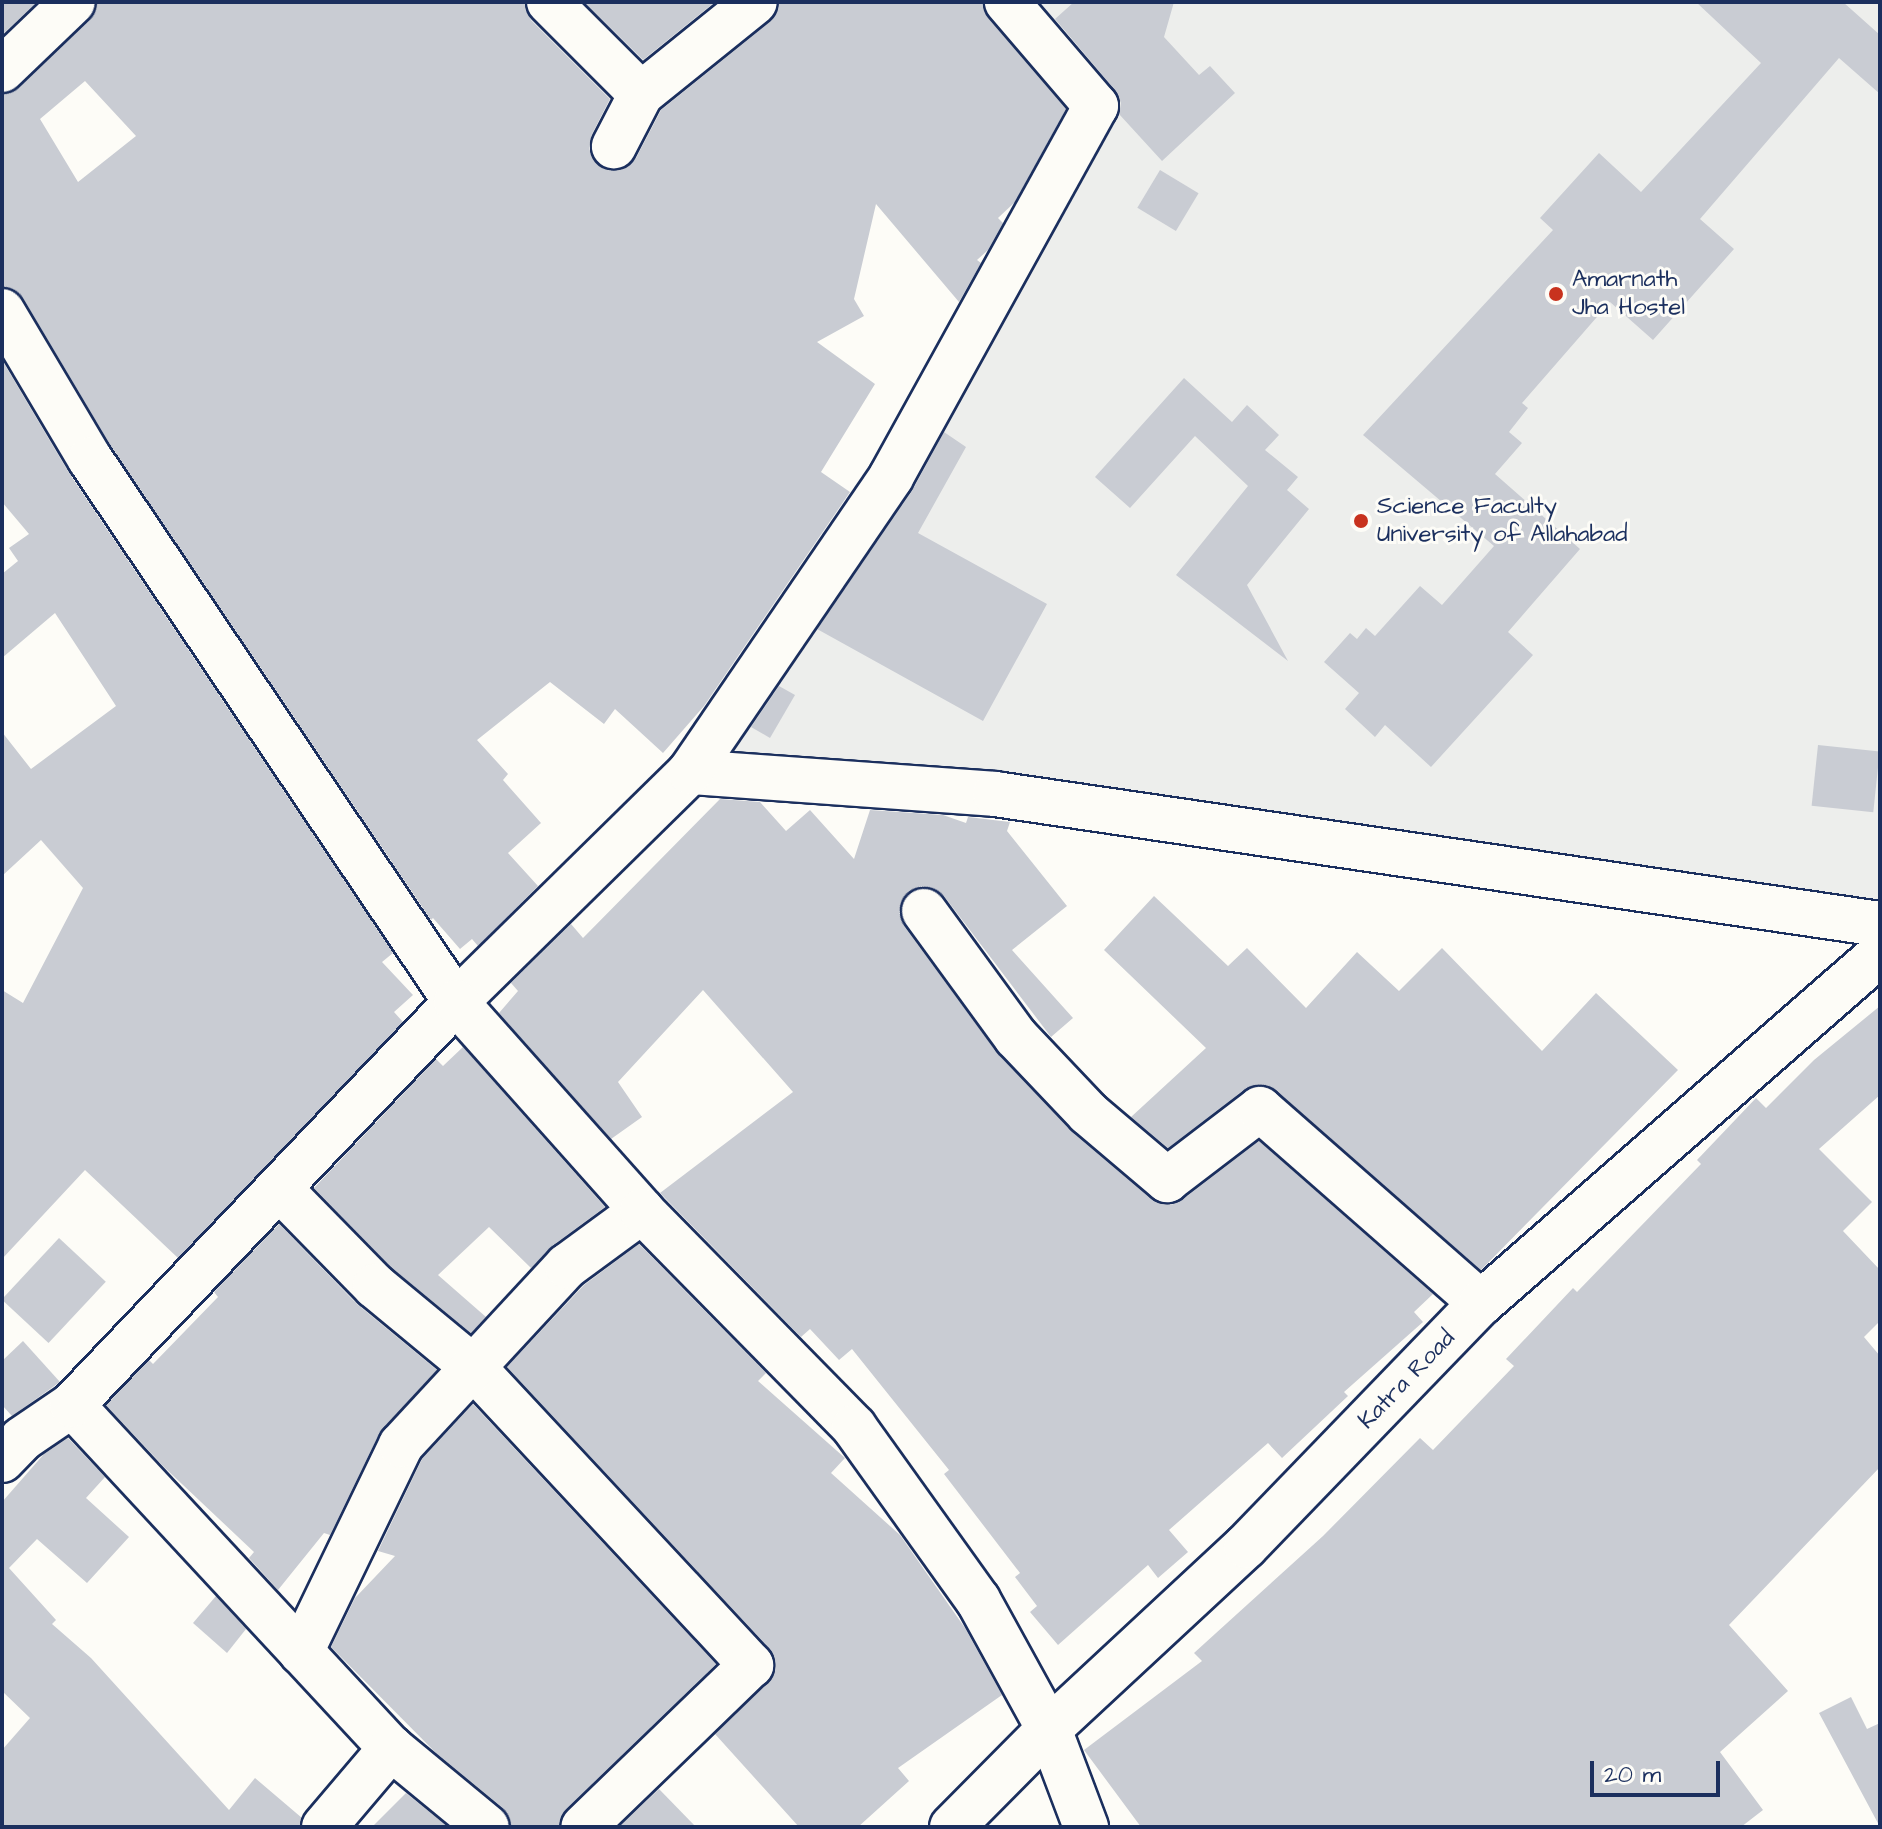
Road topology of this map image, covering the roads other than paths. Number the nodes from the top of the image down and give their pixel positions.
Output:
1 (73, 2) edge
2 (549, 2) edge
3 (755, 2) edge
4 (1007, 2) edge
5 (2, 70) edge
6 (641, 94) junction
7 (614, 146) dead end
8 (2, 311) edge
9 (690, 772) junction
10 (924, 911) dead end
11 (1880, 924) edge
12 (1880, 954) edge
13 (456, 1002) junction
14 (279, 1188) junction
15 (642, 1211) junction
16 (1481, 1303) junction
17 (473, 1367) junction
18 (72, 1405) junction
19 (9, 1439) edge
20 (301, 1652) junction
21 (1049, 1729) junction
22 (391, 1748) junction
23 (324, 1827) edge
24 (487, 1827) edge
25 (583, 1827) edge
26 (952, 1827) edge
27 (1086, 1827) edge

1 - 5 street
2 - 6 street
3 - 6 street
4 - 9 street
6 - 7 street
8 - 13 street
9 - 11 street
9 - 13 street
10 - 16 street
12 - 16 street, Katra Road
13 - 14 street
13 - 15 street
14 - 17 street
14 - 18 street
15 - 17 street
15 - 21 street
16 - 21 street, Katra Road
17 - 20 street
17 - 25 street
18 - 19 street
18 - 20 street
20 - 22 street
21 - 26 street, Katra Road
21 - 27 street
22 - 23 street
22 - 24 street

